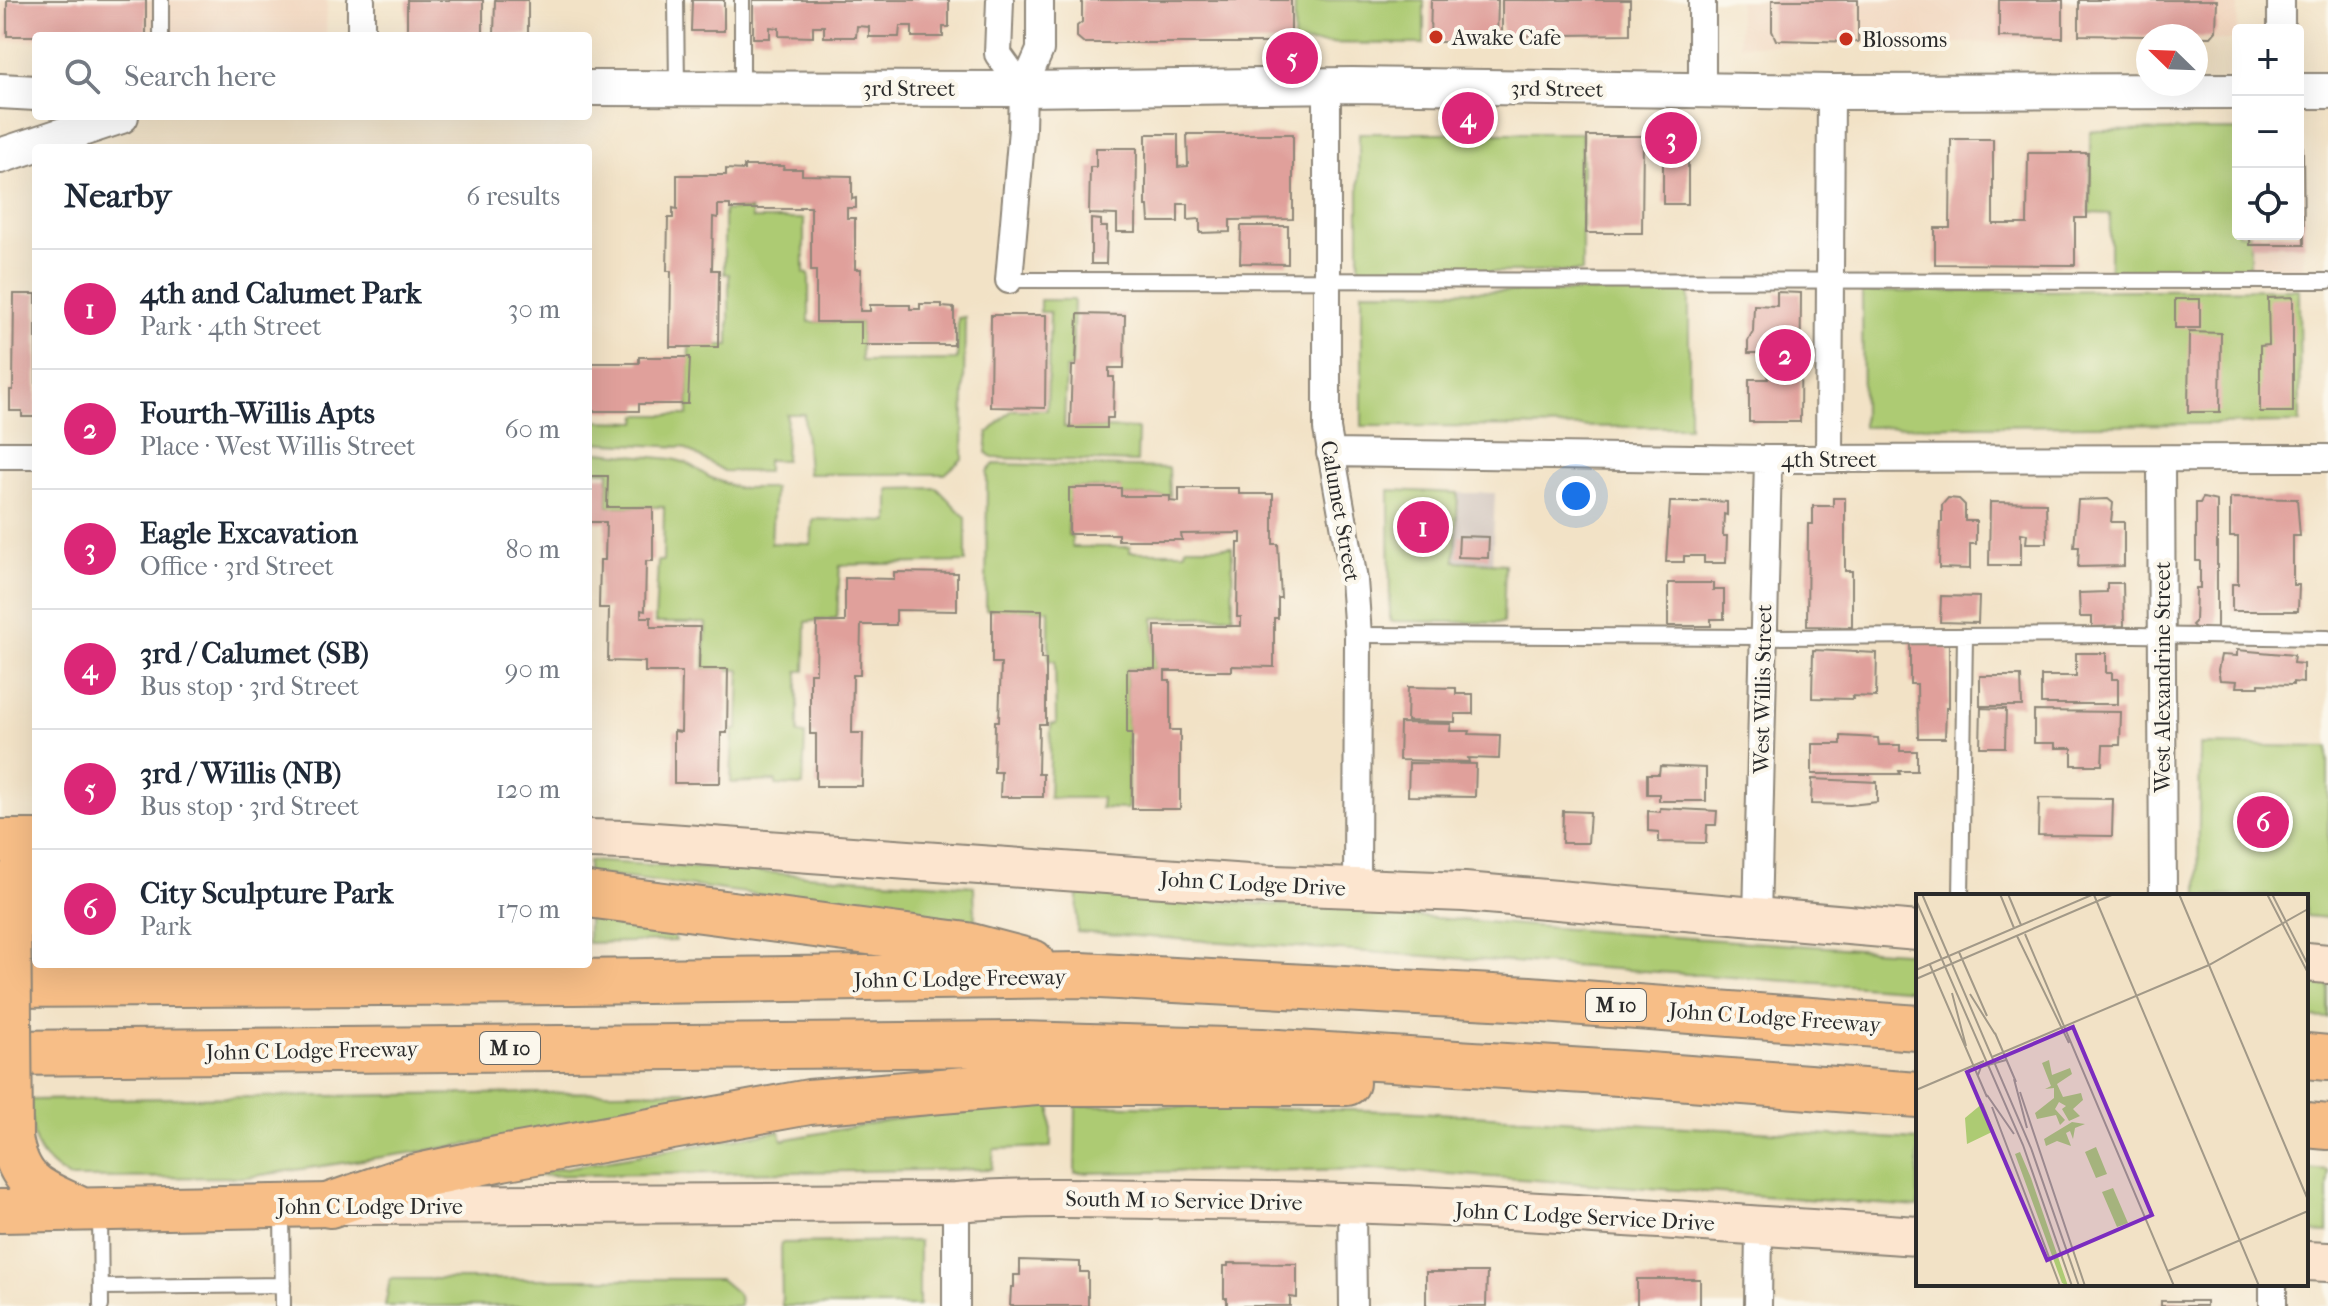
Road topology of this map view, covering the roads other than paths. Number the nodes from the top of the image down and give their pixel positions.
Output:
1 (161, 0) edge
2 (361, 0) edge
3 (676, 0) edge
4 (742, 0) edge
5 (1000, 0) edge
6 (1040, 0) edge
7 (1702, 0) edge
8 (2281, 0) edge
9 (2281, 24) edge
10 (161, 32) edge
11 (361, 32) edge
12 (1327, 85) junction
13 (592, 88) edge
14 (677, 88) junction
15 (742, 88) junction
16 (1023, 89) junction
17 (0, 91) edge
18 (1702, 91) junction
19 (2232, 91) edge
20 (2304, 91) edge
21 (2328, 91) edge
22 (1831, 92) junction
23 (32, 93) edge
24 (109, 120) edge
25 (36, 144) edge
26 (32, 145) edge
27 (0, 156) edge
28 (1009, 280) joint
29 (1830, 281) junction
30 (2324, 281) edge
31 (1328, 282) junction
32 (1330, 453) junction
33 (0, 455) edge
34 (32, 455) edge
35 (2328, 458) edge
36 (1768, 459) junction
37 (1829, 459) junction
38 (2161, 459) junction
39 (1358, 635) junction
40 (2162, 635) junction
41 (1965, 636) junction
42 (1763, 637) junction
43 (2328, 638) edge
44 (592, 839) edge
45 (0, 841) edge
46 (32, 841) edge
47 (24, 870) edge
48 (1357, 889) junction
49 (1961, 894) edge
50 (2163, 894) edge
51 (592, 896) edge
52 (1757, 918) junction
53 (1916, 931) edge
54 (2308, 962) edge
55 (2328, 964) edge
56 (1081, 975) junction
57 (0, 985) edge
58 (1916, 1028) edge
59 (0, 1053) edge
60 (2308, 1056) edge
61 (2328, 1058) edge
62 (1547, 1068) junction
63 (1916, 1095) edge
64 (2308, 1125) edge
65 (2328, 1127) edge
66 (956, 1202) junction
67 (1352, 1203) junction
68 (330, 1205) junction
69 (1412, 1205) joint
70 (282, 1206) junction
71 (90, 1209) junction
72 (0, 1211) edge
73 (1759, 1226) junction
74 (1916, 1236) edge
75 (2308, 1261) edge
76 (2328, 1262) edge
77 (283, 1285) junction
78 (101, 1287) junction
79 (101, 1306) edge
80 (283, 1306) edge
81 (956, 1306) edge
82 (1353, 1306) edge
83 (1758, 1306) edge

1 - 10 lane
2 - 11 street
3 - 14 lane
4 - 15 lane
5 - 16 street
6 - 16 street
7 - 18 street
8 - 9 street
12 - 16 street, 3rd Street
12 - 18 street, 3rd Street
12 - 31 street, Calumet Street
13 - 14 street, 3rd Street
14 - 15 street, 3rd Street
15 - 16 street, 3rd Street
16 - 28 street
17 - 23 street
18 - 22 street, 3rd Street
19 - 22 street, 3rd Street
20 - 21 street
22 - 29 street
24 - 25 street
26 - 27 street
28 - 31 lane
29 - 30 lane
29 - 31 lane
29 - 37 street
31 - 32 street, Calumet Street
32 - 36 street, 4th Street
32 - 39 street, Calumet Street
33 - 34 street
35 - 38 street, 4th Street
36 - 37 street, 4th Street
36 - 42 street, West Willis Street
37 - 38 street, 4th Street
38 - 40 street, West Alexandrine Street
39 - 42 lane
39 - 48 street, Calumet Street
40 - 41 lane
40 - 43 lane
40 - 50 street, West Alexandrine Street
41 - 42 lane
41 - 49 lane
42 - 52 street, West Willis Street
44 - 48 main road, John C Lodge Drive
45 - 46 main road
47 - 71 main road, bridge
48 - 52 main road, John C Lodge Drive
51 - 56 highway
52 - 53 main road, John C Lodge Drive
54 - 55 main road
56 - 57 highway, John C Lodge Freeway / M 10
56 - 58 highway, John C Lodge Freeway / M 10
59 - 62 highway, John C Lodge Freeway / M 10
60 - 61 highway
62 - 63 highway, John C Lodge Freeway / M 10
62 - 68 highway
64 - 65 highway
66 - 67 main road, South M 10 Service Drive
66 - 68 main road, John C Lodge Drive
66 - 81 street
67 - 69 main road, South M 10 Service Drive
67 - 82 street
68 - 70 main road, John C Lodge Drive
69 - 73 main road, John C Lodge Service Drive
70 - 71 main road, John C Lodge Drive
70 - 77 lane
71 - 72 main road, John C Lodge Drive
71 - 78 lane
73 - 74 main road
73 - 83 street
75 - 76 main road
77 - 78 lane
77 - 80 lane
78 - 79 lane

